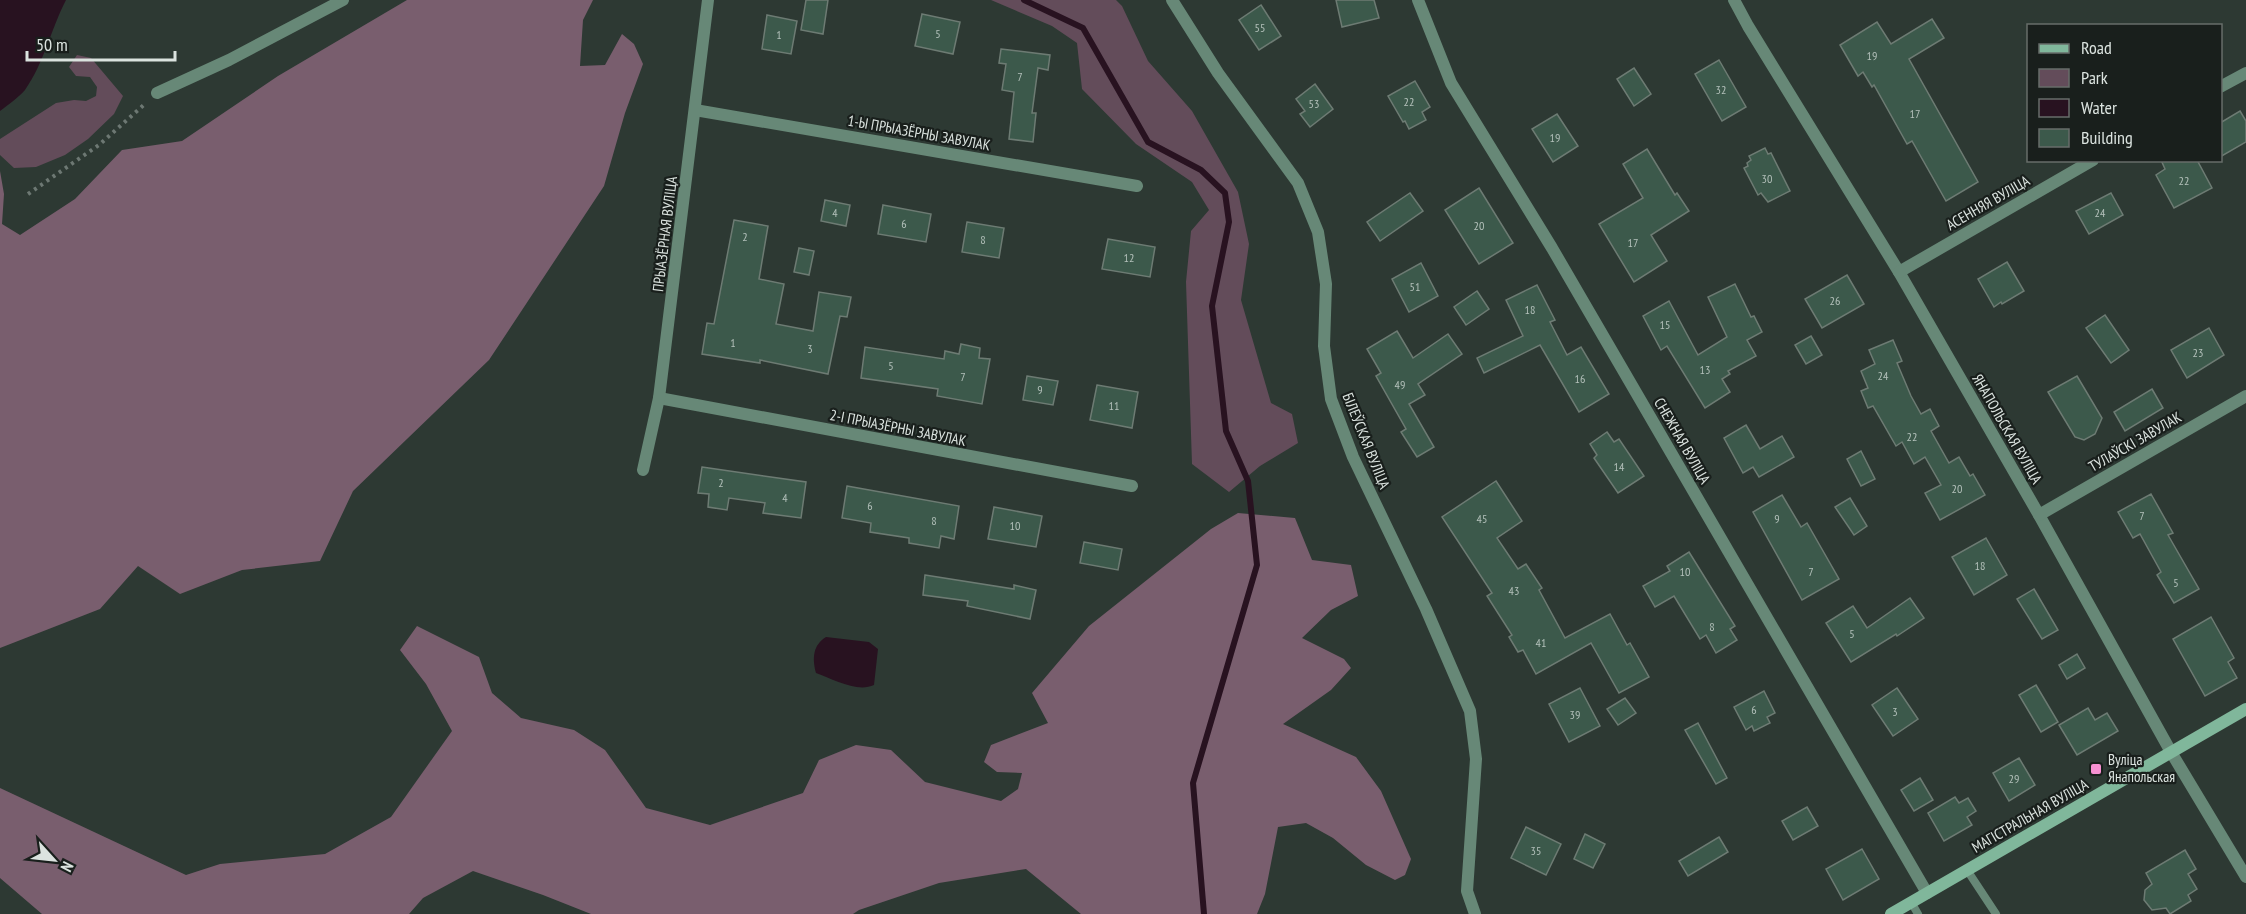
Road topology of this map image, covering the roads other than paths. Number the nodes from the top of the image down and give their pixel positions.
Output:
1 (343, 0) edge
2 (708, 0) edge
3 (1172, 0) edge
4 (1418, 0) edge
5 (1734, 0) edge
6 (2246, 73) edge
7 (2222, 86) edge
8 (157, 93) road end
9 (695, 110) junction
10 (2090, 162) edge
11 (1137, 186) dead end
12 (1899, 272) junction
13 (2246, 396) edge
14 (659, 398) junction
15 (643, 470) dead end
16 (1132, 486) dead end
17 (2039, 515) junction
18 (2246, 709) edge
19 (2171, 752) junction
20 (1966, 870) junction
21 (2246, 877) edge
22 (1927, 893) junction
23 (1911, 902) junction
24 (1475, 914) edge
25 (1891, 914) edge
26 (1918, 914) edge
27 (1996, 914) edge

1 - 8 street
2 - 9 street, ПРЫАЗЁРНАЯ ВУЛІЦА
3 - 24 street, БІЛЕЎСКАЯ ВУЛІЦА
4 - 22 street, СНЕЖНАЯ ВУЛІЦА
5 - 12 street, ЯНАПОЛЬСКАЯ ВУЛІЦА
6 - 7 street
9 - 11 street, 1-Ы ПРЫАЗЁРНЫ ЗАВУЛАК
9 - 14 street, ПРЫАЗЁРНАЯ ВУЛІЦА
10 - 12 street, АСЕННЯЯ ВУЛІЦА
12 - 17 street, ЯНАПОЛЬСКАЯ ВУЛІЦА
13 - 17 street, ТУЛАЎСКІ ЗАВУЛАК
14 - 15 street, ПРЫАЗЁРНАЯ ВУЛІЦА
14 - 16 street, 2-І ПРЫАЗЁРНЫ ЗАВУЛАК
17 - 19 street, ЯНАПОЛЬСКАЯ ВУЛІЦА
18 - 19 street, МАГІСТРАЛЬНАЯ ВУЛІЦА
19 - 20 street, МАГІСТРАЛЬНАЯ ВУЛІЦА
19 - 21 street, ЯНАПОЛЬСКАЯ ВУЛІЦА
20 - 22 street, МАГІСТРАЛЬНАЯ ВУЛІЦА
20 - 27 lane
22 - 23 street, МАГІСТРАЛЬНАЯ ВУЛІЦА
23 - 25 street, МАГІСТРАЛЬНАЯ ВУЛІЦА
23 - 26 lane

